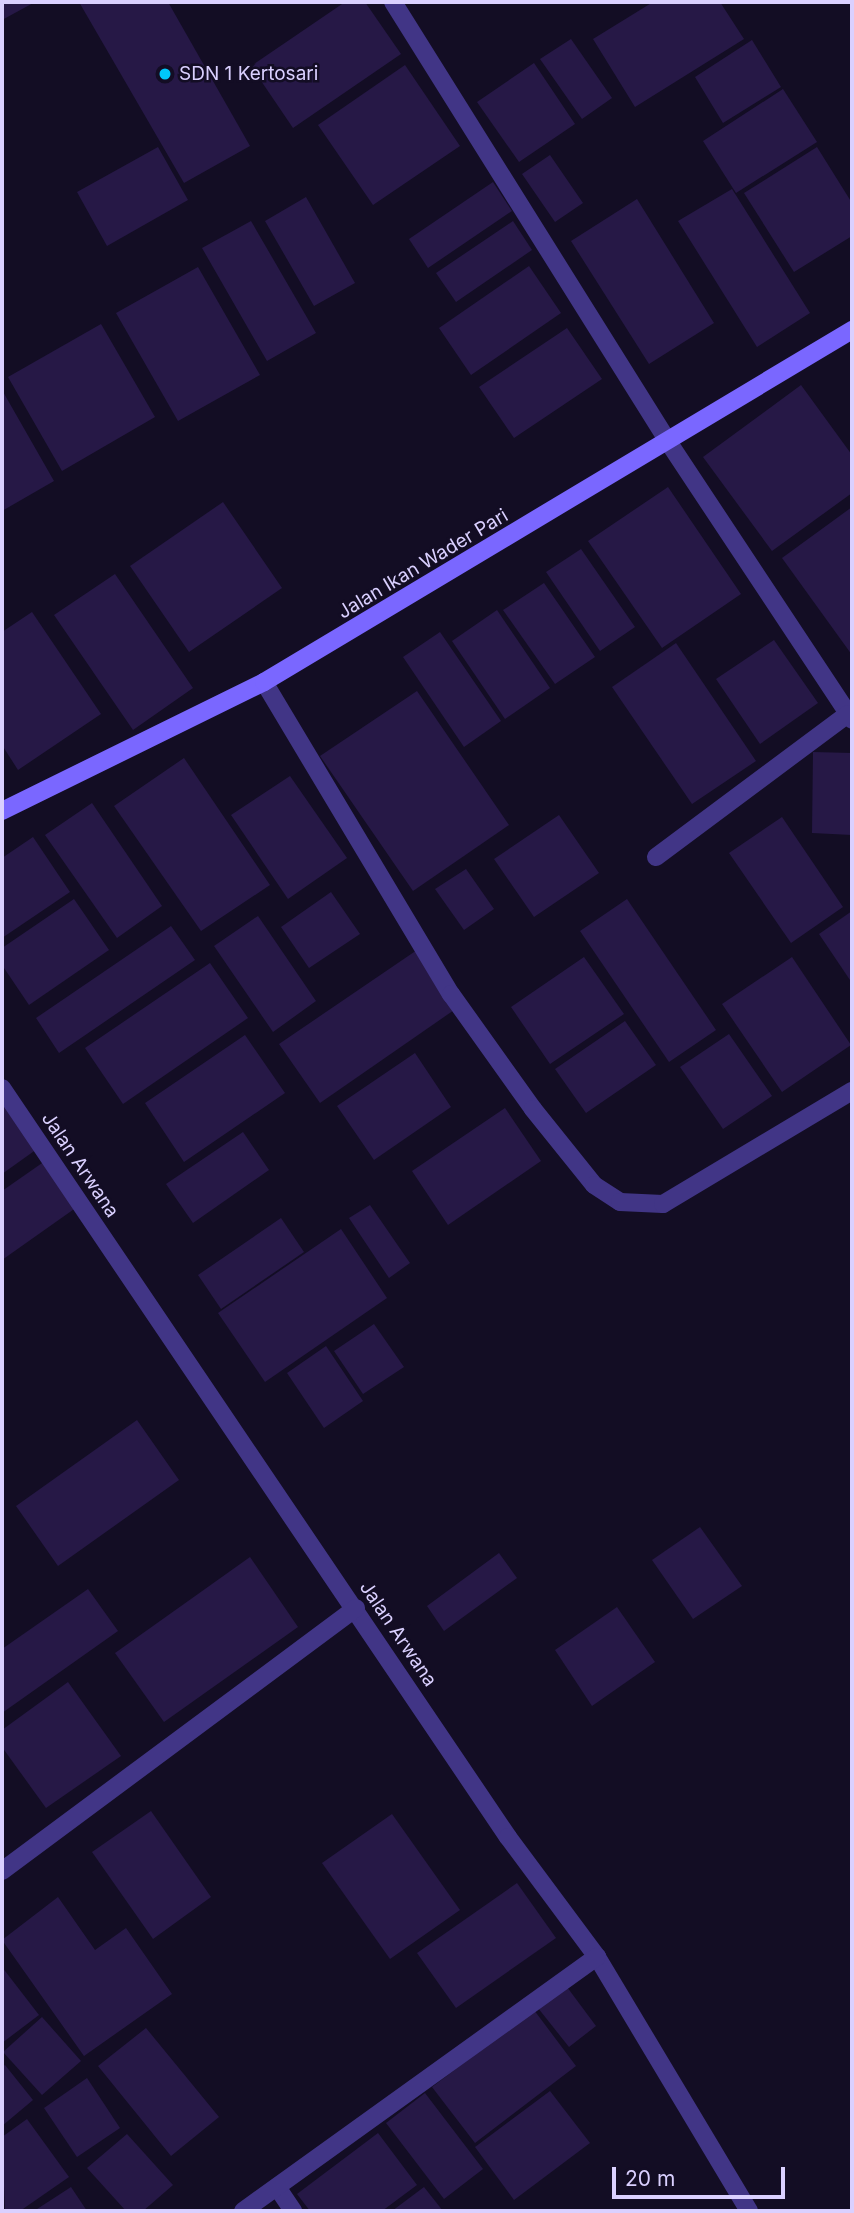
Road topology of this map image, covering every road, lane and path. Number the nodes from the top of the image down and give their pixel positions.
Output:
1 (393, 2) edge
2 (852, 330) edge
3 (669, 443) junction
4 (264, 682) junction
5 (850, 717) edge
6 (2, 811) edge
7 (656, 858) dead end
8 (2, 1088) edge
9 (852, 1091) edge
10 (356, 1608) junction
11 (2, 1871) edge
12 (597, 1957) junction
13 (277, 2187) junction
14 (243, 2211) edge
15 (293, 2211) edge
16 (749, 2211) edge

1 - 3 street
2 - 3 street, Jalan Ikan Wader Pari
3 - 4 street, Jalan Ikan Wader Pari
3 - 5 street
4 - 6 street, Jalan Ikan Wader Pari
4 - 9 street
5 - 7 street
8 - 10 street, Jalan Arwana
10 - 11 street
10 - 12 street, Jalan Arwana
12 - 13 street
12 - 16 street, Jalan Arwana
13 - 14 street
13 - 15 street

